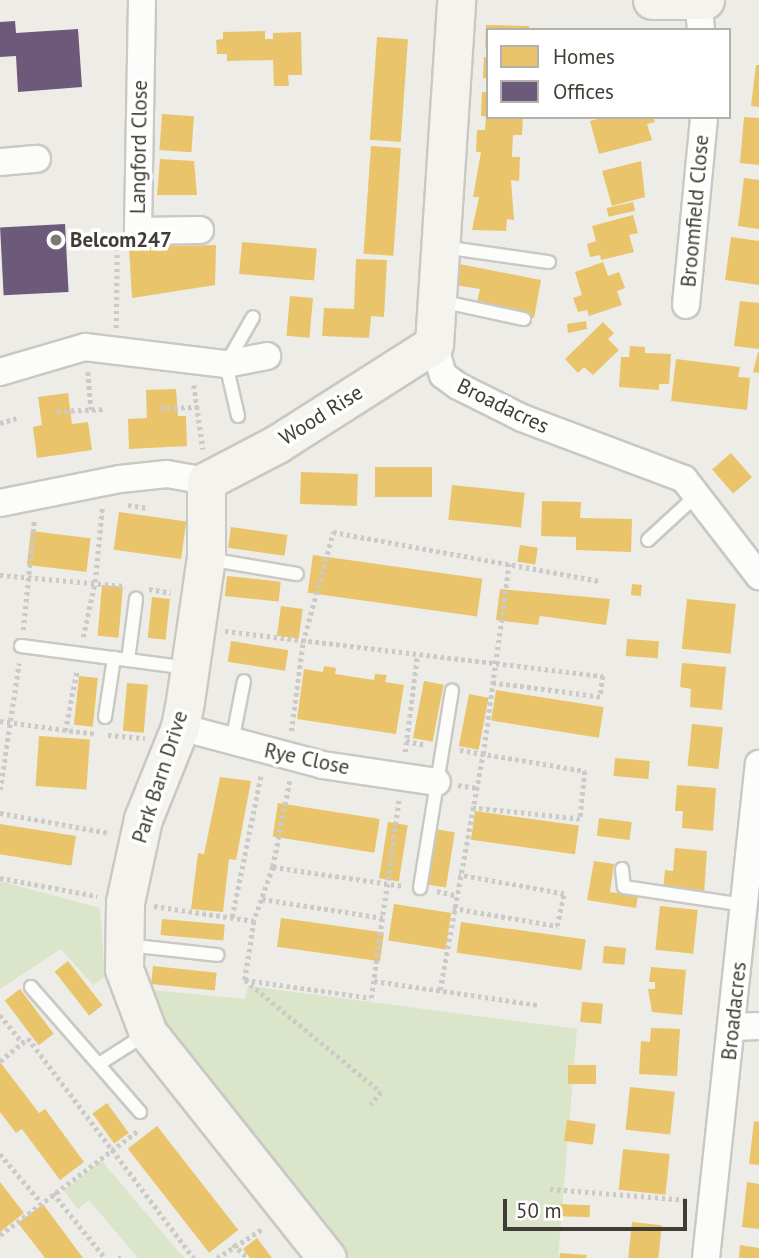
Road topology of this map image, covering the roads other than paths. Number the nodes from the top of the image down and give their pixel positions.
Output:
1 (142, 0) edge
2 (456, 0) edge
3 (682, 0) edge
4 (700, 28) edge
5 (704, 119) edge
6 (37, 159) dead end
7 (0, 162) edge
8 (200, 230) dead end
9 (439, 247) junction
10 (549, 262) dead end
11 (436, 300) junction
12 (686, 306) dead end
13 (253, 317) dead end
14 (524, 318) dead end
15 (434, 344) junction
16 (267, 356) dead end
17 (226, 364) junction
18 (0, 372) edge
19 (237, 416) dead end
20 (206, 481) junction
21 (697, 495) junction
22 (0, 503) edge
23 (649, 540) dead end
24 (206, 559) junction
25 (297, 574) dead end
26 (759, 576) edge
27 (136, 599) dead end
28 (21, 646) road end
29 (114, 659) junction
30 (128, 660) junction
31 (190, 669) junction
32 (244, 681) dead end
33 (452, 691) dead end
34 (105, 717) dead end
35 (180, 727) junction
36 (232, 742) junction
37 (759, 764) edge
38 (437, 782) junction
39 (622, 870) dead end
40 (419, 888) dead end
41 (744, 905) junction
42 (122, 944) junction
43 (217, 955) dead end
44 (32, 987) dead end
45 (746, 1026) edge
46 (148, 1033) junction
47 (99, 1064) junction
48 (140, 1112) dead end
49 (327, 1258) edge
50 (706, 1258) edge

1 - 8 street, Langford Close
2 - 9 street, Broadacres
3 - 4 street
5 - 12 street, Broomfield Close
6 - 7 street
9 - 10 lane
9 - 11 street, Broadacres
11 - 14 lane
11 - 15 street, Broadacres
13 - 17 lane
15 - 20 street, Wood Rise
15 - 21 street, Broadacres
16 - 17 street
17 - 18 street
17 - 19 lane
20 - 22 street
20 - 24 street, Park Barn Drive
21 - 23 lane
21 - 26 street, Broadacres
24 - 25 lane
24 - 31 street, Park Barn Drive
27 - 30 lane
28 - 29 lane
29 - 30 lane
29 - 34 lane
30 - 31 lane
31 - 35 street, Park Barn Drive
32 - 36 lane
33 - 38 lane
35 - 36 street, Rye Close
35 - 42 street, Park Barn Drive
36 - 38 street, Rye Close
37 - 41 street, Broadacres
38 - 40 lane
39 - 41 lane
41 - 45 street, Broadacres
42 - 43 lane
42 - 46 street, Park Barn Drive
44 - 47 lane
45 - 50 street, Broadacres
46 - 47 lane
46 - 49 street, Park Barn Drive
47 - 48 lane

